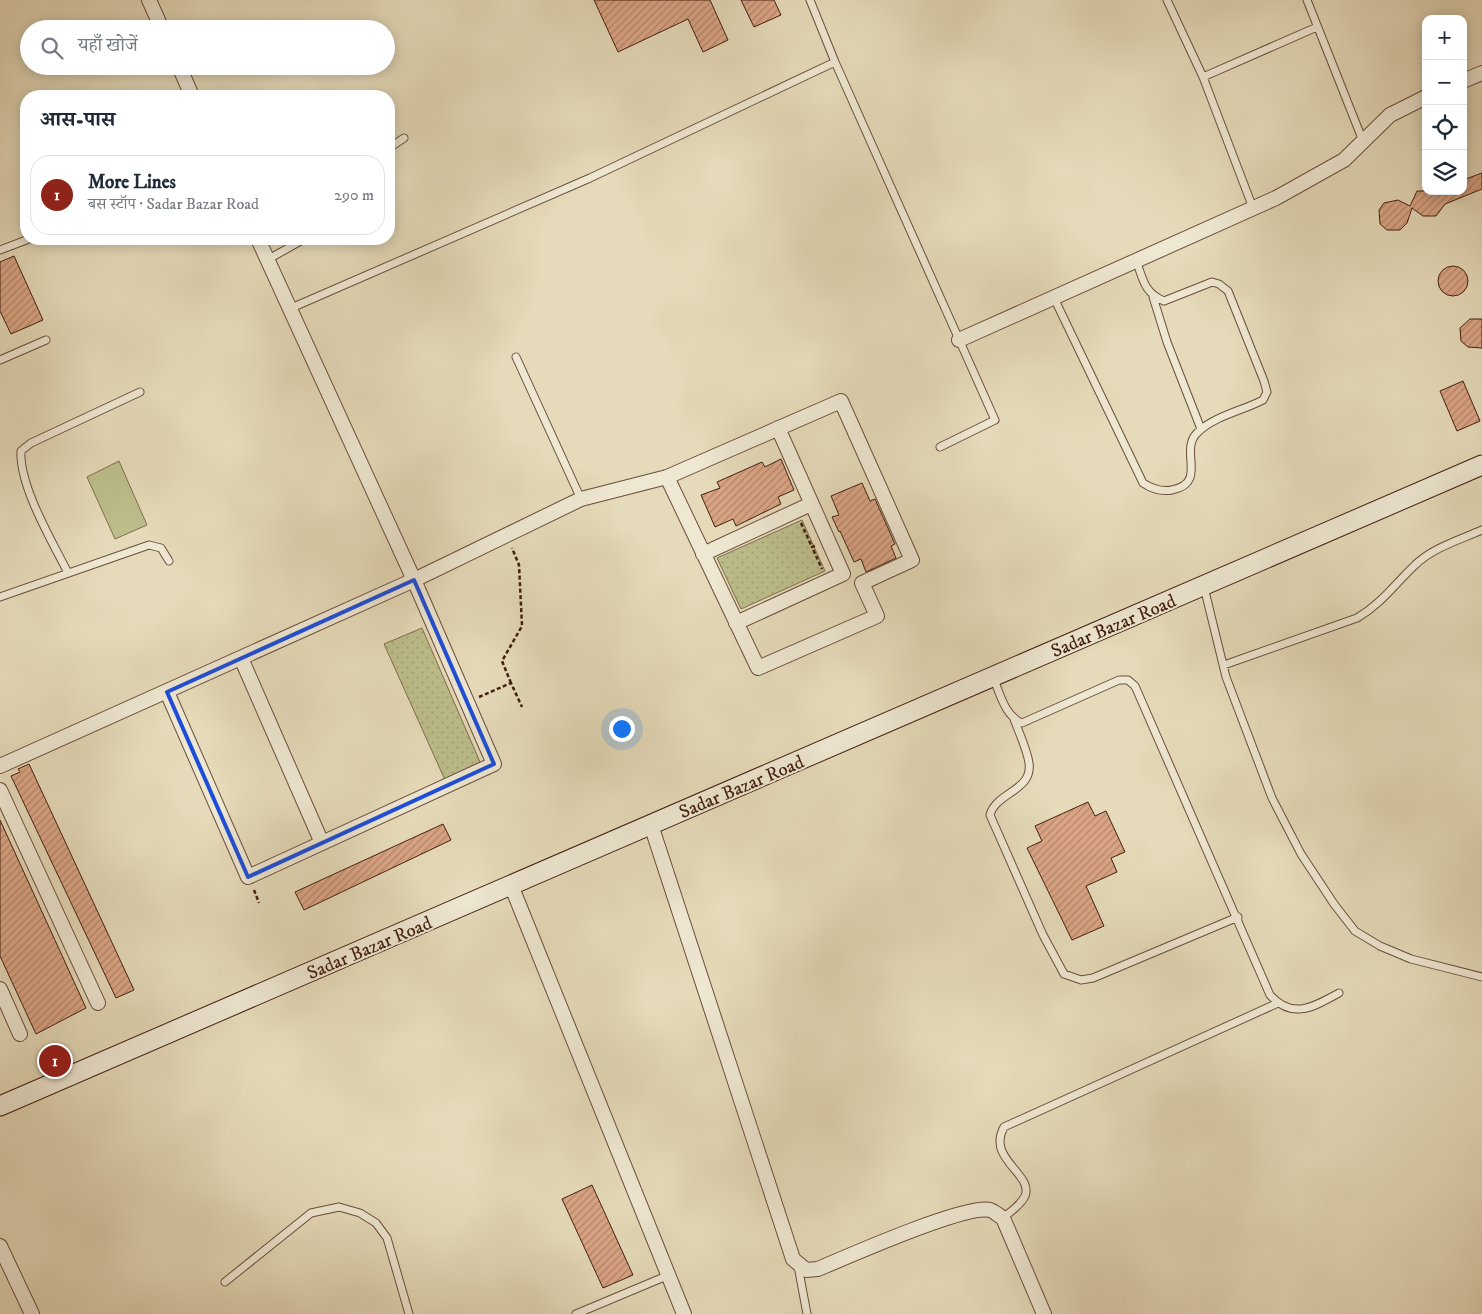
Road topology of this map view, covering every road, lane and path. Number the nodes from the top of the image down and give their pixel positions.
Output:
1 (149, 0) edge
2 (810, 0) edge
3 (1167, 0) edge
4 (1307, 0) edge
5 (158, 20) edge
6 (1318, 27) junction
7 (835, 62) junction
8 (1482, 74) edge
9 (183, 75) edge
10 (1202, 76) junction
11 (1467, 80) edge
12 (189, 90) edge
13 (1422, 98) edge
14 (404, 138) dead end
15 (1363, 141) junction
16 (395, 144) edge
17 (1254, 208) junction
18 (20, 242) edge
19 (261, 245) edge
20 (294, 245) edge
21 (0, 250) edge
22 (268, 260) junction
23 (1136, 260) junction
24 (1153, 297) junction
25 (1054, 298) junction
26 (289, 309) junction
27 (46, 340) dead end
28 (959, 340) junction
29 (516, 356) dead end
30 (0, 360) edge
31 (140, 392) dead end
32 (778, 428) junction
33 (1201, 429) junction
34 (940, 446) dead end
35 (1482, 464) edge
36 (667, 477) junction
37 (581, 499) junction
38 (811, 504) junction
39 (801, 523) dead end
40 (1482, 530) edge
41 (507, 536) junction
42 (828, 541) junction
43 (812, 547) junction
44 (703, 554) junction
45 (169, 561) dead end
46 (822, 569) dead end
47 (68, 573) junction
48 (843, 574) junction
49 (414, 580) junction
50 (862, 583) junction
51 (1204, 586) junction
52 (0, 598) edge
53 (736, 623) junction
54 (241, 658) junction
55 (1224, 665) junction
56 (993, 677) junction
57 (511, 683) junction
58 (167, 692) junction
59 (467, 702) junction
60 (522, 707) dead end
61 (1014, 719) junction
62 (0, 766) edge
63 (0, 790) edge
64 (651, 825) junction
65 (322, 843) junction
66 (511, 885) junction
67 (1238, 917) junction
68 (1482, 977) edge
69 (0, 989) edge
70 (1338, 993) dead end
71 (98, 1003) dead end
72 (1278, 1003) junction
73 (20, 1034) dead end
74 (0, 1106) edge
75 (1003, 1218) junction
76 (0, 1246) edge
77 (798, 1266) junction
78 (669, 1274) junction
79 (224, 1282) dead end
80 (32, 1314) edge
81 (410, 1314) edge
82 (576, 1314) edge
83 (684, 1314) edge
84 (807, 1314) edge
85 (1044, 1314) edge

1 - 5 street
2 - 7 lane
3 - 10 lane
4 - 6 lane
6 - 10 lane
6 - 15 lane
7 - 26 lane
7 - 28 lane
8 - 11 street
9 - 12 street
10 - 17 lane
13 - 15 street
14 - 16 lane
15 - 17 street
17 - 23 street
18 - 21 lane
19 - 22 street
20 - 22 lane
22 - 26 street
23 - 24 lane
23 - 25 street
24 - 33 lane
24 - 33 lane
25 - 28 street
25 - 33 lane
26 - 49 street
27 - 30 lane
28 - 34 lane
29 - 37 lane
31 - 47 lane
32 - 36 street
32 - 38 street
32 - 50 street
35 - 51 street, Sadar Bazar Road
36 - 37 street
36 - 44 street
37 - 41 street
38 - 42 street
38 - 44 street
39 - 43 path
40 - 55 lane
41 - 49 street
41 - 57 path
42 - 43 path
42 - 48 street
43 - 46 path
44 - 53 street
45 - 47 lane
47 - 52 lane
48 - 50 street
48 - 53 street
49 - 54 street
49 - 59 street
50 - 53 street
51 - 55 lane
51 - 56 street, Sadar Bazar Road
54 - 58 street
54 - 65 street
55 - 68 lane
56 - 61 lane
56 - 64 street, Sadar Bazar Road
57 - 59 path
57 - 60 path
58 - 62 street
58 - 65 street
59 - 65 street
61 - 67 lane
61 - 67 lane
63 - 71 street
64 - 66 street, Sadar Bazar Road
64 - 77 street
66 - 74 street, Sadar Bazar Road
66 - 78 street
67 - 72 lane
69 - 73 street
70 - 72 lane
72 - 75 lane
75 - 77 street
75 - 85 street
76 - 80 street
77 - 84 lane
78 - 82 lane
78 - 83 street
79 - 81 lane

